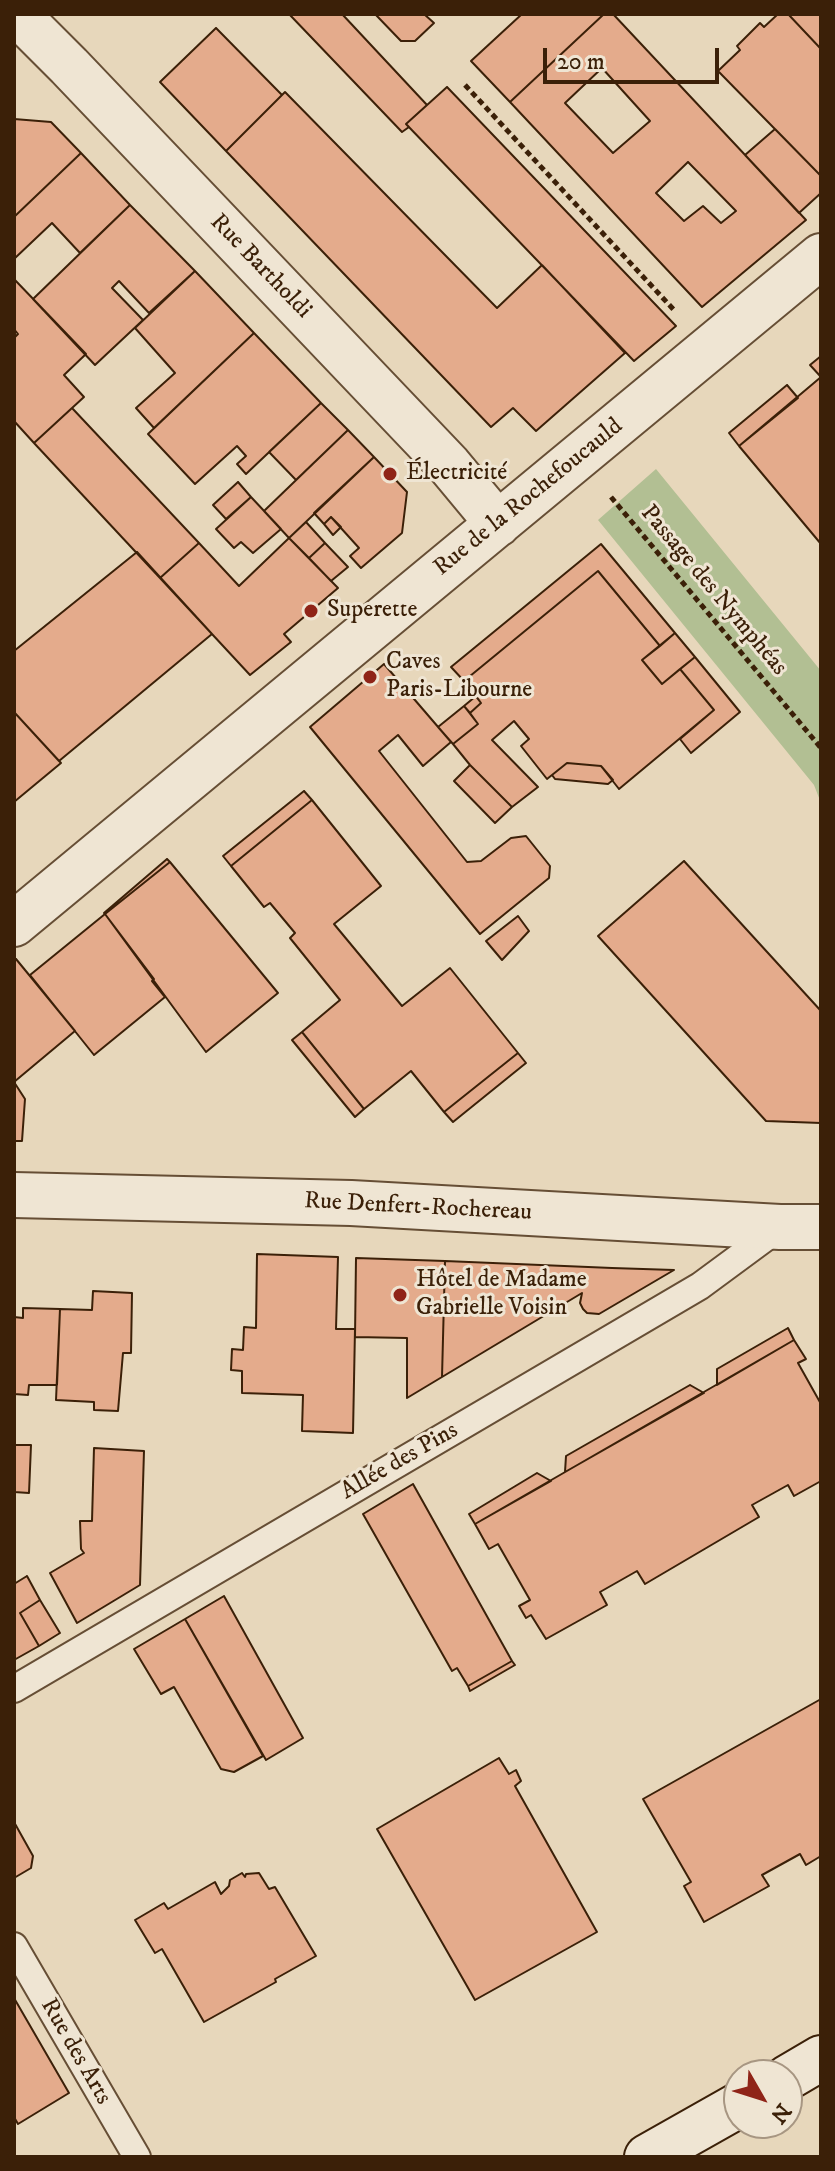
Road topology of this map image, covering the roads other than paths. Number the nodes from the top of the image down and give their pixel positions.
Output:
1 (30, 26) edge
2 (821, 256) edge
3 (498, 524) junction
4 (14, 924) edge
5 (14, 1195) edge
6 (801, 1227) edge
7 (14, 1689) edge
8 (14, 1946) edge
9 (821, 2058) edge
10 (803, 2069) edge
11 (723, 2114) edge
12 (137, 2157) edge
13 (647, 2157) edge

1 - 3 street, Rue Bartholdi
2 - 3 street, Rue de la Rochefoucauld
3 - 4 street, Rue de la Rochefoucauld
5 - 6 street, Rue Denfert-Rochereau
6 - 7 lane, Allée des Pins
8 - 12 lane, Rue des Arts
9 - 10 street
11 - 13 street

